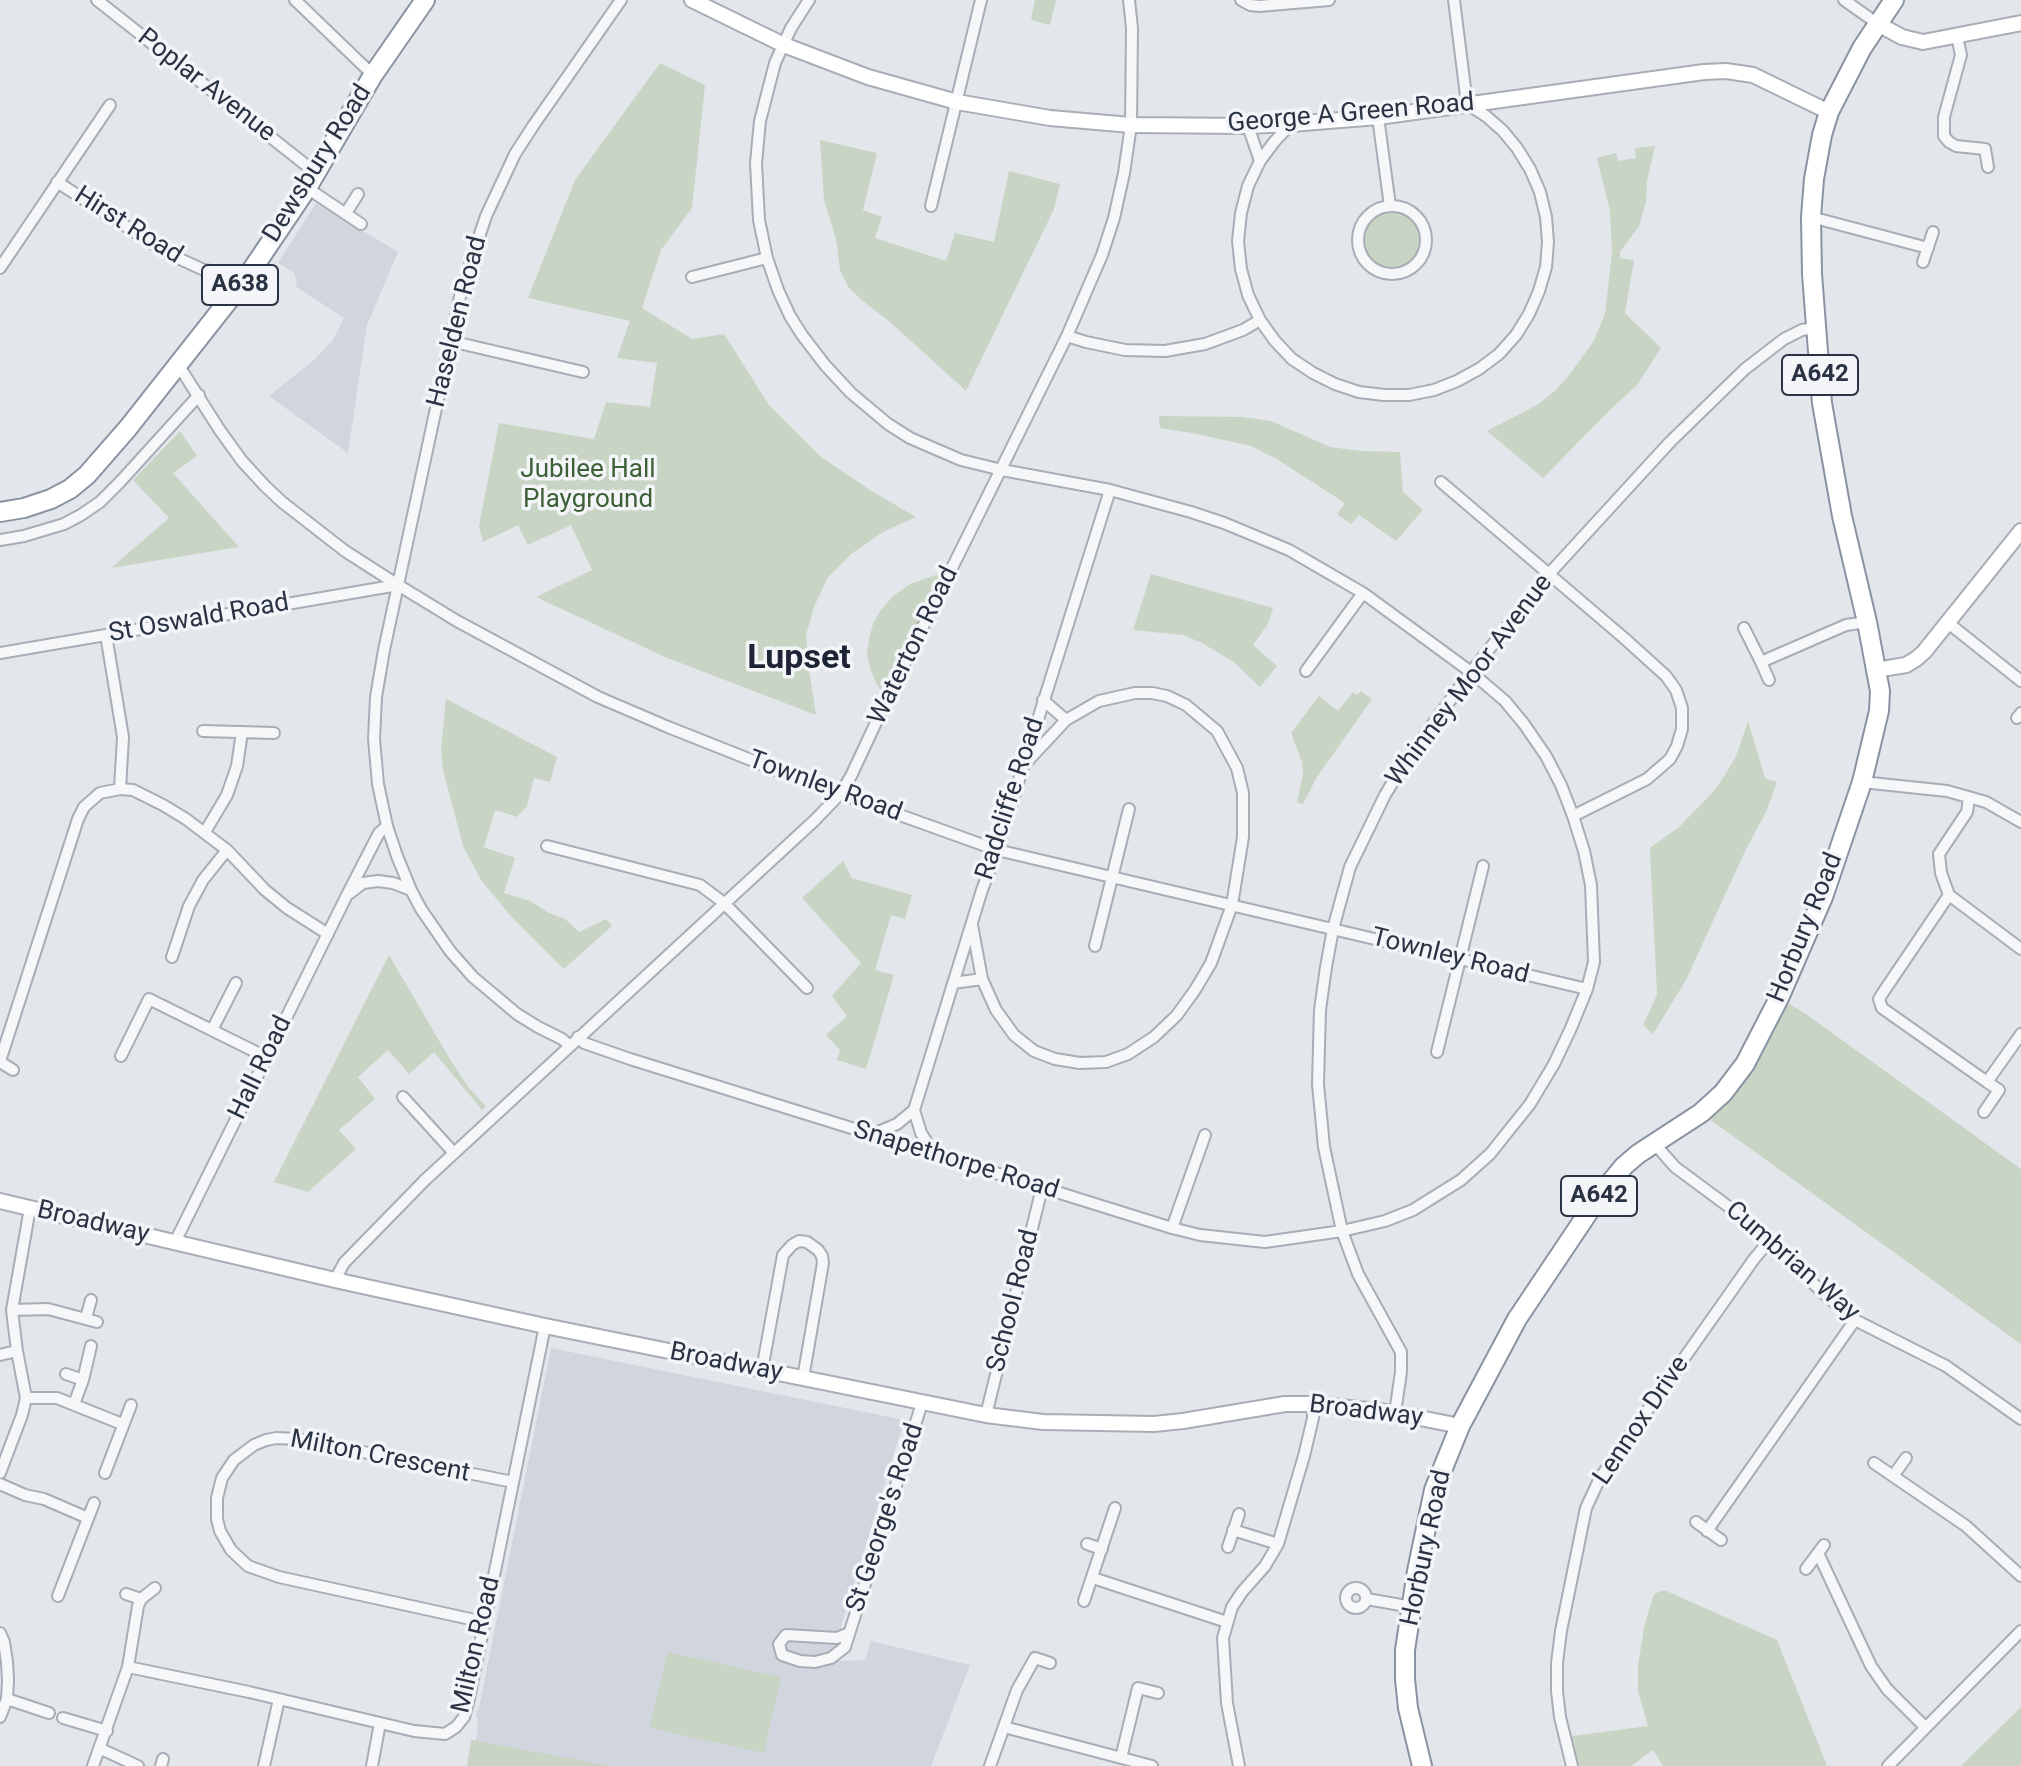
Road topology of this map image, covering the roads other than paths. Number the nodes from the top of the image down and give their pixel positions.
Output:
1 (97, 0) edge
2 (295, 0) edge
3 (425, 0) edge
4 (621, 0) edge
5 (692, 0) edge
6 (809, 0) edge
7 (981, 0) edge
8 (1129, 0) edge
9 (1241, 0) edge
10 (1329, 0) edge
11 (1454, 0) edge
12 (1844, 0) edge
13 (1894, 0) edge
14 (2021, 23) edge
15 (1878, 24) junction
16 (1957, 36) junction
17 (784, 45) junction
18 (373, 75) junction
19 (957, 102) junction
20 (1467, 104) junction
21 (110, 105) dead end
22 (1829, 112) junction
23 (1378, 117) junction
24 (1291, 124) junction
25 (1131, 125) junction
26 (1248, 126) junction
27 (1260, 161) junction
28 (1988, 167) dead end
29 (312, 180) junction
30 (57, 182) junction
31 (358, 194) dead end
32 (931, 206) dead end
33 (1390, 206) junction
34 (346, 213) junction
35 (1811, 217) junction
36 (361, 224) dead end
37 (1933, 232) dead end
38 (1928, 248) junction
39 (767, 258) junction
40 (1923, 262) dead end
41 (0, 268) edge
42 (247, 277) junction
43 (692, 277) dead end
44 (1260, 320) junction
45 (1816, 328) junction
46 (1067, 336) junction
47 (450, 341) junction
48 (179, 366) junction
49 (583, 372) dead end
50 (199, 395) junction
51 (1002, 470) junction
52 (1441, 482) dead end
53 (1110, 490) junction
54 (0, 512) edge
55 (2021, 531) edge
56 (0, 540) edge
57 (1548, 575) junction
58 (398, 585) junction
59 (1363, 593) junction
60 (1867, 622) junction
61 (1947, 622) junction
62 (1744, 628) dead end
63 (106, 635) junction
64 (0, 653) edge
65 (1761, 662) junction
66 (1876, 670) junction
67 (1306, 671) dead end
68 (1471, 672) junction
69 (1769, 680) dead end
70 (2021, 681) edge
71 (1043, 700) junction
72 (1066, 720) junction
73 (203, 731) dead end
74 (242, 732) junction
75 (274, 733) dead end
76 (1023, 766) junction
77 (1862, 782) junction
78 (120, 789) junction
79 (840, 794) junction
80 (1969, 798) junction
81 (1129, 809) dead end
82 (1573, 816) junction
83 (2021, 822) edge
84 (387, 826) junction
85 (205, 832) junction
86 (547, 846) dead end
87 (227, 850) junction
88 (997, 850) junction
89 (1483, 866) dead end
90 (1112, 877) junction
91 (411, 890) junction
92 (347, 895) junction
93 (1949, 895) junction
94 (724, 903) junction
95 (1232, 905) junction
96 (972, 925) junction
97 (1333, 929) junction
98 (328, 934) junction
99 (1095, 946) dead end
100 (2021, 949) edge
101 (172, 957) dead end
102 (1460, 960) junction
103 (982, 979) junction
104 (236, 983) dead end
105 (953, 983) junction
106 (807, 988) dead end
107 (1587, 989) junction
108 (212, 1030) junction
109 (2021, 1034) edge
110 (578, 1037) junction
111 (569, 1045) junction
112 (1437, 1052) dead end
113 (121, 1056) dead end
114 (266, 1057) junction
115 (0, 1062) edge
116 (13, 1070) dead end
117 (1987, 1082) junction
118 (403, 1097) dead end
119 (914, 1110) junction
120 (1984, 1112) dead end
121 (871, 1135) junction
122 (1205, 1135) dead end
123 (1654, 1143) junction
124 (454, 1153) junction
125 (934, 1154) junction
126 (1042, 1188) junction
127 (0, 1201) edge
128 (30, 1208) junction
129 (1172, 1228) junction
130 (1342, 1231) junction
131 (1770, 1240) junction
132 (175, 1242) junction
133 (335, 1280) junction
134 (91, 1300) dead end
135 (12, 1310) junction
136 (86, 1318) junction
137 (1855, 1320) junction
138 (97, 1322) dead end
139 (545, 1326) junction
140 (91, 1346) dead end
141 (17, 1351) junction
142 (0, 1355) edge
143 (762, 1370) junction
144 (66, 1374) dead end
145 (803, 1378) junction
146 (83, 1380) junction
147 (26, 1398) junction
148 (922, 1403) junction
149 (74, 1404) junction
150 (1313, 1404) junction
151 (131, 1405) dead end
152 (1395, 1413) junction
153 (986, 1415) junction
154 (2021, 1419) edge
155 (122, 1424) junction
156 (1460, 1426) junction
157 (1906, 1458) dead end
158 (1874, 1463) dead end
159 (109, 1469) dead end
160 (0, 1473) edge
161 (1893, 1476) junction
162 (513, 1482) junction
163 (0, 1484) edge
164 (94, 1503) dead end
165 (1115, 1508) dead end
166 (1239, 1514) dead end
167 (88, 1518) junction
168 (1696, 1522) dead end
169 (1233, 1530) junction
170 (1707, 1531) junction
171 (1721, 1540) dead end
172 (1087, 1544) dead end
173 (1278, 1544) junction
174 (1228, 1547) dead end
175 (1102, 1549) junction
176 (1806, 1569) dead end
177 (2021, 1576) edge
178 (1093, 1578) junction
179 (155, 1588) dead end
180 (126, 1594) dead end
181 (58, 1596) dead end
182 (141, 1599) junction
183 (1367, 1599) dead end
184 (1084, 1601) dead end
185 (1412, 1607) junction
186 (484, 1622) junction
187 (1227, 1622) junction
188 (2021, 1631) edge
189 (0, 1633) edge
190 (849, 1633) junction
191 (1050, 1663) dead end
192 (128, 1667) junction
193 (1158, 1693) dead end
194 (7, 1699) junction
195 (279, 1699) junction
196 (49, 1713) dead end
197 (0, 1717) edge
198 (63, 1718) dead end
199 (380, 1723) junction
200 (1004, 1727) junction
201 (1925, 1727) junction
202 (107, 1731) junction
203 (101, 1749) junction
204 (1121, 1758) junction
205 (93, 1766) edge
206 (138, 1766) edge
207 (264, 1766) edge
208 (372, 1766) edge
209 (990, 1766) edge
210 (1152, 1766) edge
211 (1239, 1766) edge
212 (1422, 1766) edge
213 (1572, 1766) edge
214 (1888, 1766) edge

1 - 29 street, Poplar Avenue
2 - 18 street
3 - 18 highway, Dewsbury Road / A638
4 - 47 street, Haselden Road
5 - 17 street, George A Green Road
6 - 17 street, Snapethorpe Road
7 - 19 street
8 - 25 street, Waterton Road
9 - 10 street
11 - 20 street
12 - 15 street
13 - 15 highway, Horbury Road / A642
14 - 16 street
15 - 16 street
15 - 22 highway, Horbury Road / A642
16 - 28 street
17 - 19 street, George A Green Road
17 - 39 street, Snapethorpe Road
18 - 29 highway, Dewsbury Road / A638
19 - 25 street, George A Green Road
19 - 32 street
20 - 22 street, George A Green Road
20 - 23 street, George A Green Road
20 - 44 street
21 - 30 street
22 - 35 highway, Horbury Road / A642
23 - 24 street, George A Green Road
23 - 33 street
24 - 26 street, George A Green Road
24 - 27 street
25 - 26 street, George A Green Road
25 - 46 street, Waterton Road
26 - 27 street
27 - 44 street
29 - 34 street, Poplar Avenue
29 - 42 highway, Dewsbury Road / A638
30 - 41 street
30 - 42 street, Hirst Road
31 - 34 street
33 - 33 street
34 - 36 street, Poplar Avenue
35 - 38 street
35 - 45 highway, Horbury Road / A642
37 - 38 street
38 - 40 street
39 - 43 street
39 - 51 street, Snapethorpe Road
42 - 48 highway, Dewsbury Road / A638
44 - 46 street
45 - 57 street, Whinney Moor Avenue
45 - 60 highway, Horbury Road / A642
46 - 51 street, Waterton Road
47 - 49 street
47 - 58 street, Haselden Road
48 - 50 street, Townley Road
48 - 54 highway, Dewsbury Road / A638
50 - 56 street
50 - 58 street, Townley Road
51 - 53 street, Snapethorpe Road
51 - 79 street, Waterton Road
52 - 57 street
53 - 59 street, Snapethorpe Road
53 - 71 street, Radcliffe Road
55 - 61 street
57 - 68 street, Whinney Moor Avenue
57 - 82 street
58 - 63 street, St Oswald Road
58 - 79 street, Townley Road
58 - 84 street, Haselden Road
59 - 67 street
59 - 68 street, Snapethorpe Road
60 - 65 street
60 - 66 highway, Horbury Road / A642
61 - 66 street
61 - 70 street
62 - 65 street
63 - 64 street, St Oswald Road
63 - 78 street
65 - 69 street
66 - 77 highway, Horbury Road / A642
68 - 82 street, Snapethorpe Road
68 - 97 street, Whinney Moor Avenue
71 - 72 street
71 - 76 street, Radcliffe Road
72 - 76 street
72 - 95 street
73 - 74 street
74 - 75 street
74 - 85 street
76 - 88 street, Radcliffe Road
77 - 80 street
77 - 123 highway, Horbury Road / A642
78 - 85 street
78 - 115 street
79 - 88 street, Townley Road
79 - 94 street, Waterton Road
80 - 83 street
80 - 93 street
81 - 90 street
82 - 107 street, Snapethorpe Road
84 - 91 street, Haselden Road
84 - 92 street, Hall Road
85 - 87 street
86 - 94 street
87 - 98 street
87 - 101 street
88 - 90 street, Townley Road
88 - 96 street, Radcliffe Road
89 - 102 street
90 - 95 street, Townley Road
90 - 99 street
91 - 92 street
91 - 111 street, Haselden Road
92 - 98 street, Hall Road
93 - 100 street
93 - 117 street
94 - 106 street
94 - 110 street, Waterton Road
95 - 97 street, Townley Road
95 - 103 street
96 - 103 street
96 - 105 street, Radcliffe Road
97 - 102 street, Townley Road
97 - 130 street, Whinney Moor Avenue
98 - 114 street, Hall Road
102 - 107 street, Townley Road
102 - 112 street
103 - 105 street
104 - 108 street
105 - 119 street, Radcliffe Road
107 - 130 street, Snapethorpe Road
108 - 113 street
108 - 114 street
109 - 117 street
110 - 111 street, Waterton Road
110 - 121 street, Snapethorpe Road
111 - 124 street, Waterton Road
114 - 132 street, Hall Road
115 - 116 street
117 - 120 street
118 - 124 street
119 - 121 street
119 - 125 street
121 - 125 street, Snapethorpe Road
122 - 129 street
123 - 131 street, Cumbrian Way
123 - 156 highway, Horbury Road / A642
124 - 133 street, Waterton Road
125 - 126 street, Snapethorpe Road
126 - 129 street, Snapethorpe Road
126 - 153 street, School Road
127 - 128 street, Broadway
128 - 132 street, Broadway
128 - 135 street
129 - 130 street, Snapethorpe Road
130 - 152 street, Whinney Moor Avenue
131 - 137 street, Cumbrian Way
131 - 213 street, Lennox Drive
132 - 133 street, Broadway
133 - 139 street, Broadway
134 - 136 street
135 - 136 street
135 - 141 street
136 - 138 street
137 - 154 street, Cumbrian Way
137 - 170 street
139 - 143 street, Broadway
139 - 162 street, Milton Road
140 - 146 street
141 - 142 street
141 - 147 street
143 - 145 street, Broadway
143 - 145 street
144 - 146 street
145 - 148 street, Broadway
146 - 149 street
147 - 149 street
147 - 160 street
148 - 153 street, Broadway
148 - 190 street, St George's Road
149 - 155 street
150 - 152 street, Broadway
150 - 153 street, Broadway
150 - 173 street
151 - 155 street
152 - 156 street, Broadway
155 - 159 street
156 - 185 highway, Horbury Road / A642
157 - 161 street
158 - 161 street
161 - 177 street
162 - 186 street, Milton Road
162 - 186 street, Milton Crescent
163 - 167 street
164 - 167 street
165 - 175 street
166 - 169 street
167 - 181 street
168 - 170 street
169 - 173 street
169 - 174 street
170 - 171 street
172 - 175 street
173 - 187 street
175 - 178 street
176 - 201 street
178 - 184 street
178 - 187 street
179 - 182 street
180 - 182 street
182 - 192 street
183 - 185 street
185 - 212 highway, Horbury Road / A642
186 - 199 street, Milton Road
187 - 211 street
188 - 201 street
189 - 194 street
190 - 190 street, St George's Road
191 - 200 street
192 - 195 street, Milton Road
192 - 202 street
193 - 204 street
194 - 196 street
194 - 197 street
195 - 199 street, Milton Road
195 - 207 street
198 - 202 street
199 - 208 street
200 - 204 street
200 - 209 street
201 - 214 street
202 - 203 street
203 - 205 street
203 - 206 street
204 - 210 street

